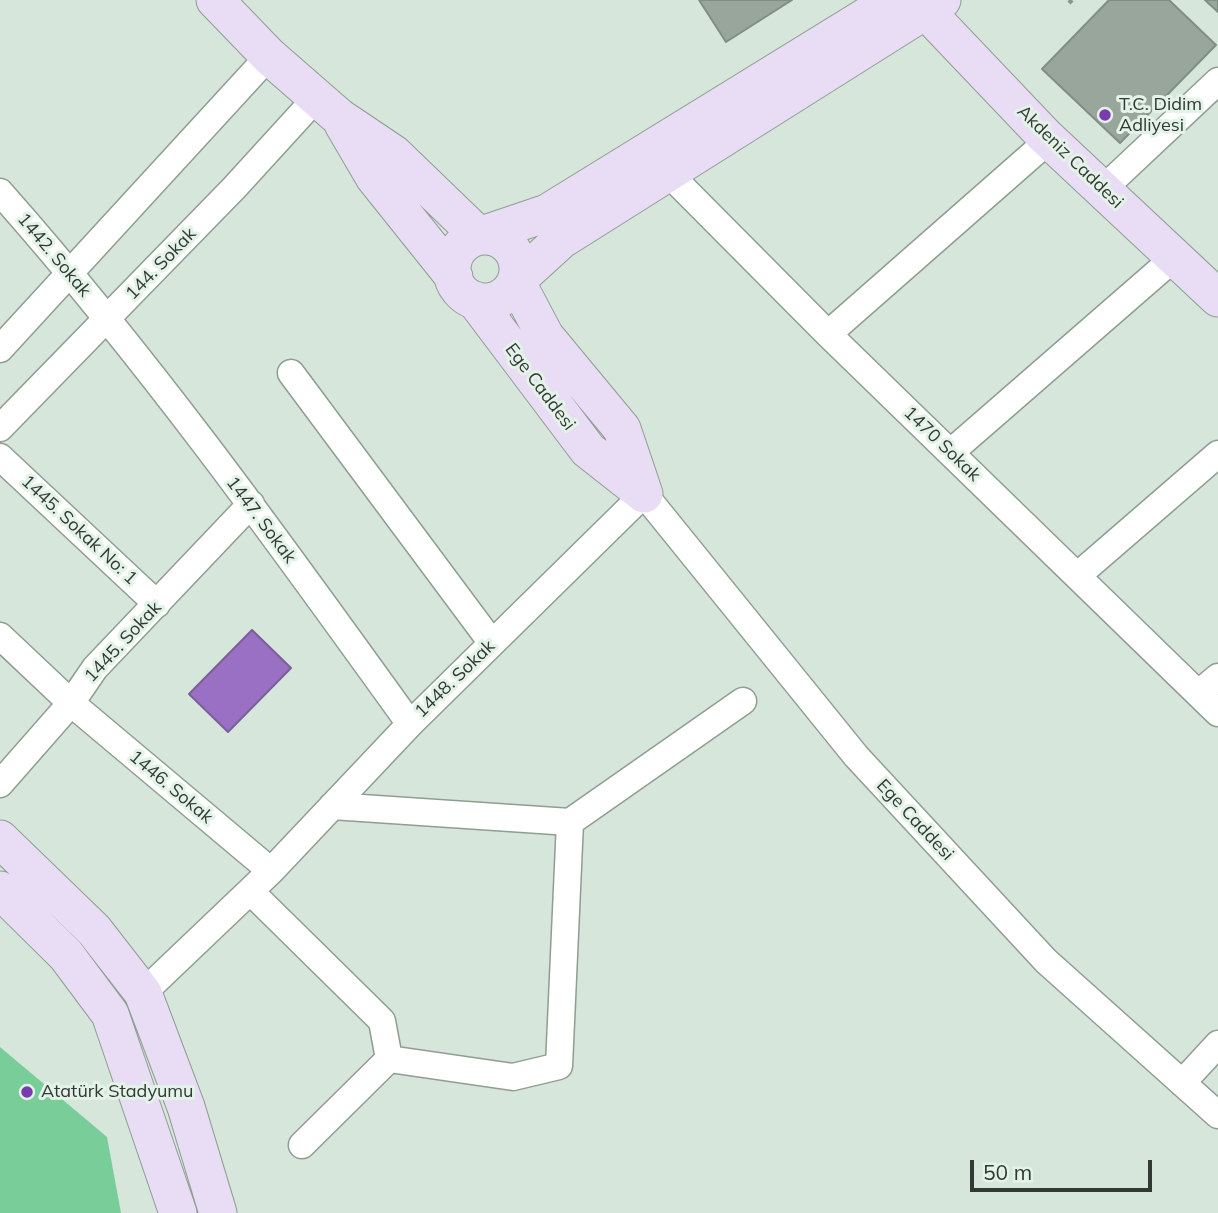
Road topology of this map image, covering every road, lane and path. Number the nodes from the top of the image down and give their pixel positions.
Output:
1 (215, 0) edge
2 (919, 3) edge
3 (269, 56) junction
4 (1218, 81) edge
5 (328, 106) junction
6 (1049, 140) junction
7 (668, 173) junction
8 (1102, 190) junction
9 (0, 192) edge
10 (480, 236) junction
11 (1174, 258) junction
12 (72, 273) junction
13 (516, 281) junction
14 (464, 288) junction
15 (1218, 298) edge
16 (107, 320) junction
17 (828, 334) junction
18 (0, 349) edge
19 (291, 373) dead end
20 (0, 428) edge
21 (951, 452) junction
22 (1218, 454) edge
23 (0, 457) edge
24 (644, 494) junction
25 (251, 504) junction
26 (1077, 576) junction
27 (158, 604) junction
28 (0, 636) edge
29 (492, 643) junction
30 (1208, 685) edge
31 (743, 701) dead end
32 (71, 703) junction
33 (1218, 713) edge
34 (410, 723) junction
35 (0, 784) edge
36 (332, 806) junction
37 (570, 822) junction
38 (0, 839) edge
39 (271, 872) junction
40 (0, 890) edge
41 (250, 891) junction
42 (143, 993) junction
43 (1218, 1044) edge
44 (389, 1059) junction
45 (1182, 1083) junction
46 (1218, 1115) edge
47 (302, 1145) dead end
48 (178, 1213) edge
49 (218, 1213) edge

1 - 3 main road, Ege Caddesi
2 - 6 main road, Akdeniz Caddesi
2 - 7 main road
2 - 10 main road
3 - 5 main road, Ege Caddesi
3 - 12 street
4 - 8 street
5 - 10 main road, Ege Caddesi
5 - 14 main road, Ege Caddesi
5 - 16 street, 144. Sokak
6 - 8 main road, Akdeniz Caddesi
6 - 17 street
7 - 13 main road
7 - 17 street, 1470 Sokak
8 - 11 main road, Akdeniz Caddesi
9 - 12 street, 1442. Sokak
10 - 13 main road
10 - 14 main road
11 - 15 main road, Akdeniz Caddesi
11 - 21 street
12 - 16 street, 1442. Sokak
12 - 18 street
13 - 14 main road
13 - 24 main road, Ege Caddesi
14 - 24 main road, Ege Caddesi
16 - 20 street, 144. Sokak
16 - 25 street, 1447. Sokak
17 - 21 street, 1470 Sokak
19 - 29 street
21 - 26 street, 1470 Sokak
22 - 26 street
23 - 27 street, 1445. Sokak No: 1
24 - 29 street, 1448. Sokak
24 - 45 street, Ege Caddesi
25 - 27 street, 1445. Sokak
25 - 34 street, 1447. Sokak
26 - 30 street, 1470 Sokak
27 - 32 street, 1445. Sokak
28 - 32 street
29 - 34 street, 1448. Sokak
30 - 33 street, 1470 Sokak
31 - 37 street
32 - 35 street, 1445. Sokak
32 - 39 street, 1446. Sokak
34 - 36 street, 1448. Sokak
36 - 37 street
36 - 39 street, 1448. Sokak
37 - 44 street
38 - 42 main road
39 - 41 street, 1448. Sokak
40 - 48 main road
41 - 42 street, 1448. Sokak
41 - 44 street
42 - 49 main road
43 - 45 street
44 - 47 street
45 - 46 street, Ege Caddesi

